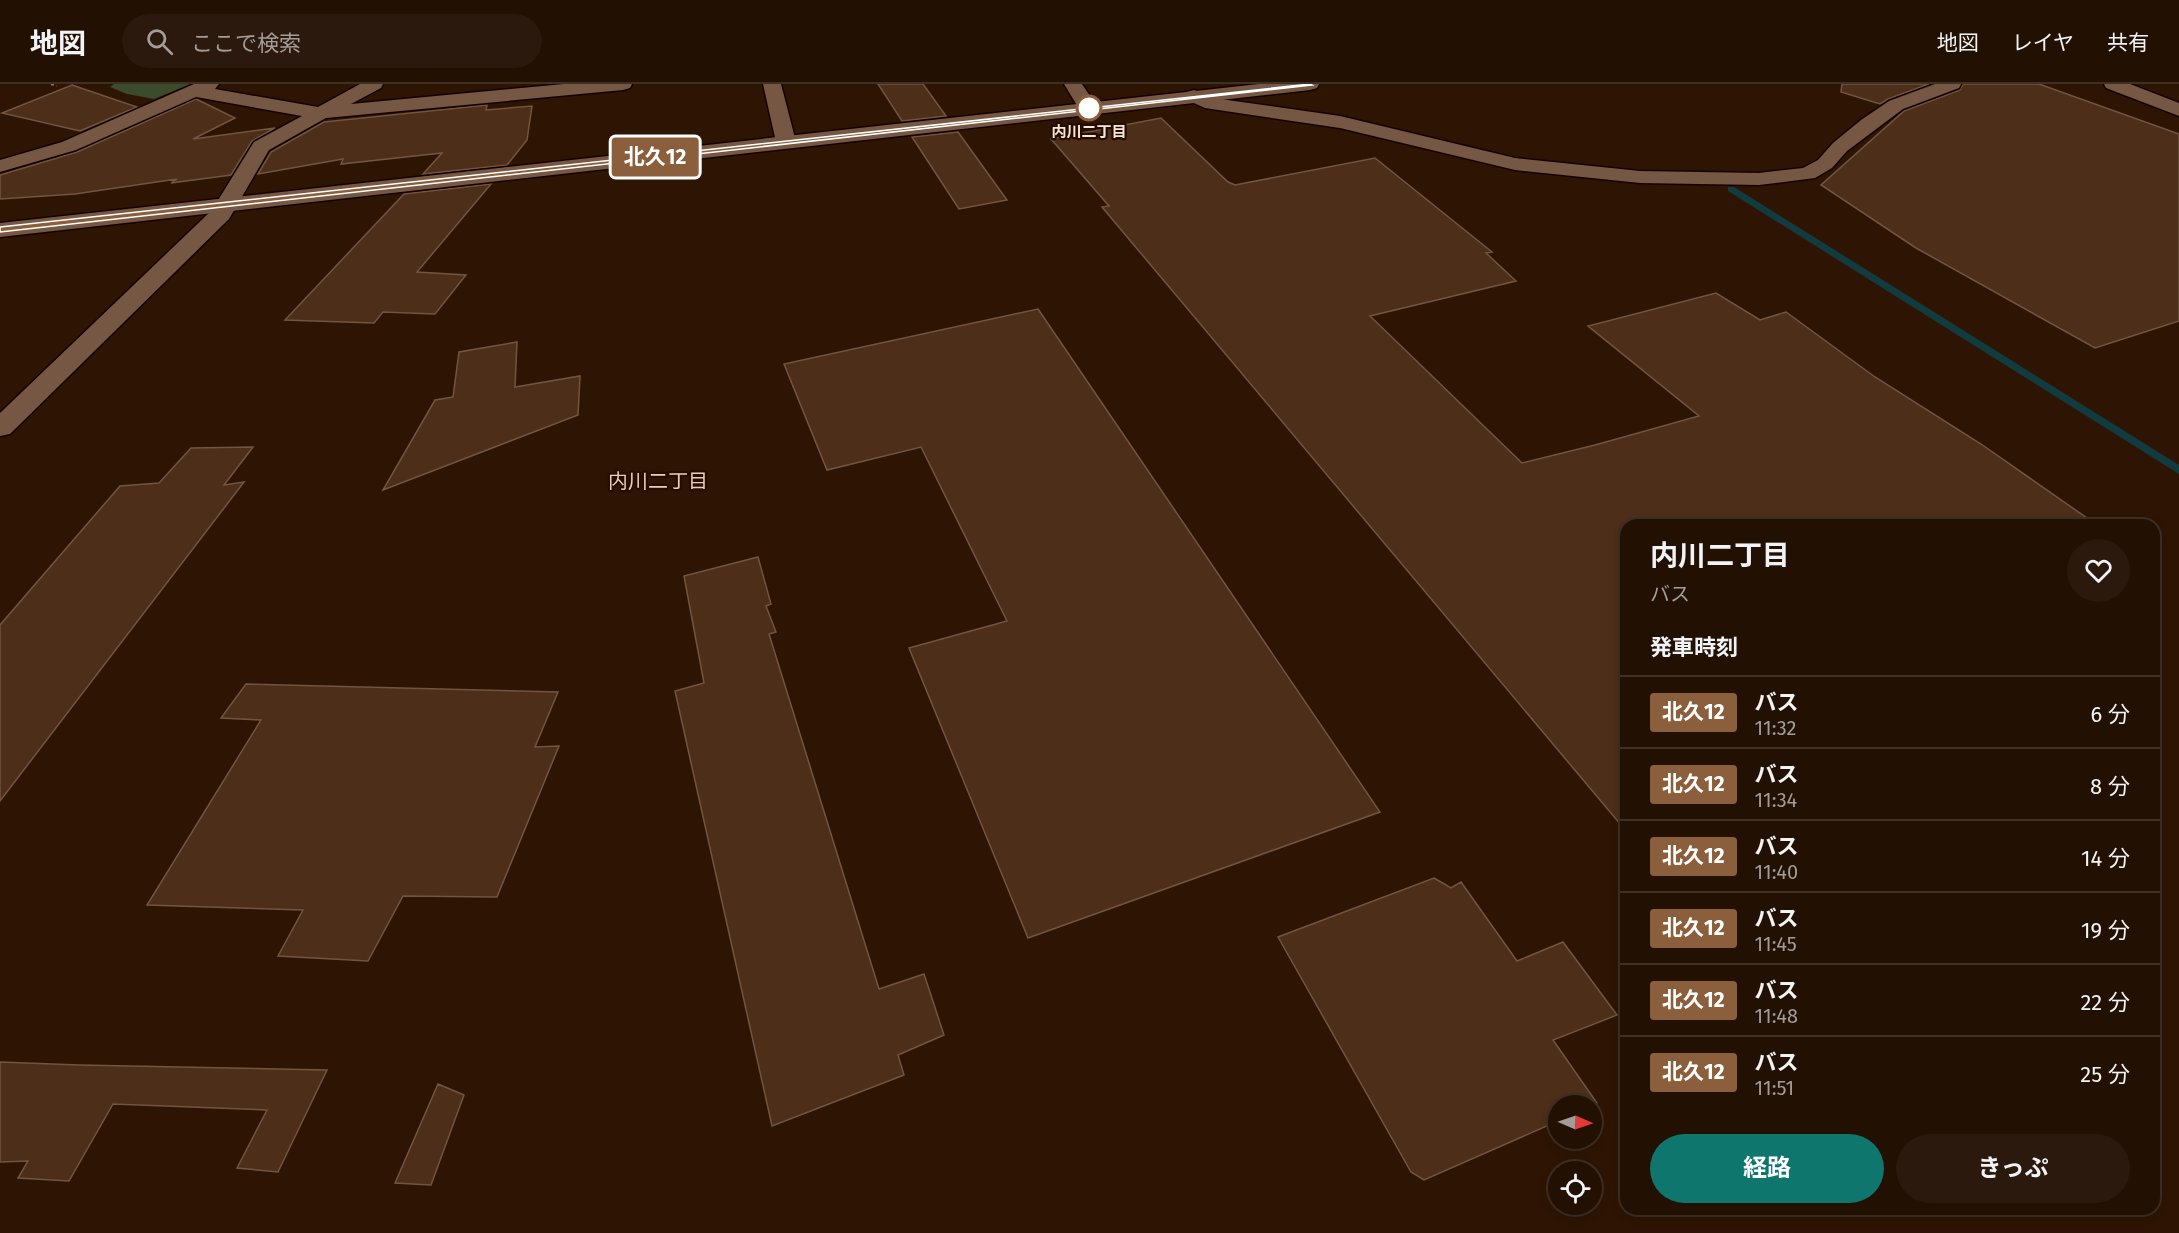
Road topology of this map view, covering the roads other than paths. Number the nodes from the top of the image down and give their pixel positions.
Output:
1 (374, 84) edge
2 (623, 84) edge
3 (772, 84) edge
4 (1310, 84) edge
5 (1952, 84) edge
6 (2113, 84) edge
7 (202, 88) edge
8 (1189, 90) edge
9 (1081, 96) edge
10 (2179, 110) edge
11 (320, 113) junction
12 (784, 135) junction
13 (0, 166) edge
14 (232, 196) junction
15 (0, 215) edge
16 (0, 230) edge
17 (0, 428) edge

1 - 11 street
2 - 11 street
3 - 12 street
4 - 8 street
5 - 8 street
6 - 10 street
7 - 11 street
7 - 13 street
8 - 9 street
9 - 12 street
11 - 14 street
12 - 14 street
14 - 15 street
14 - 16 street
14 - 17 street

